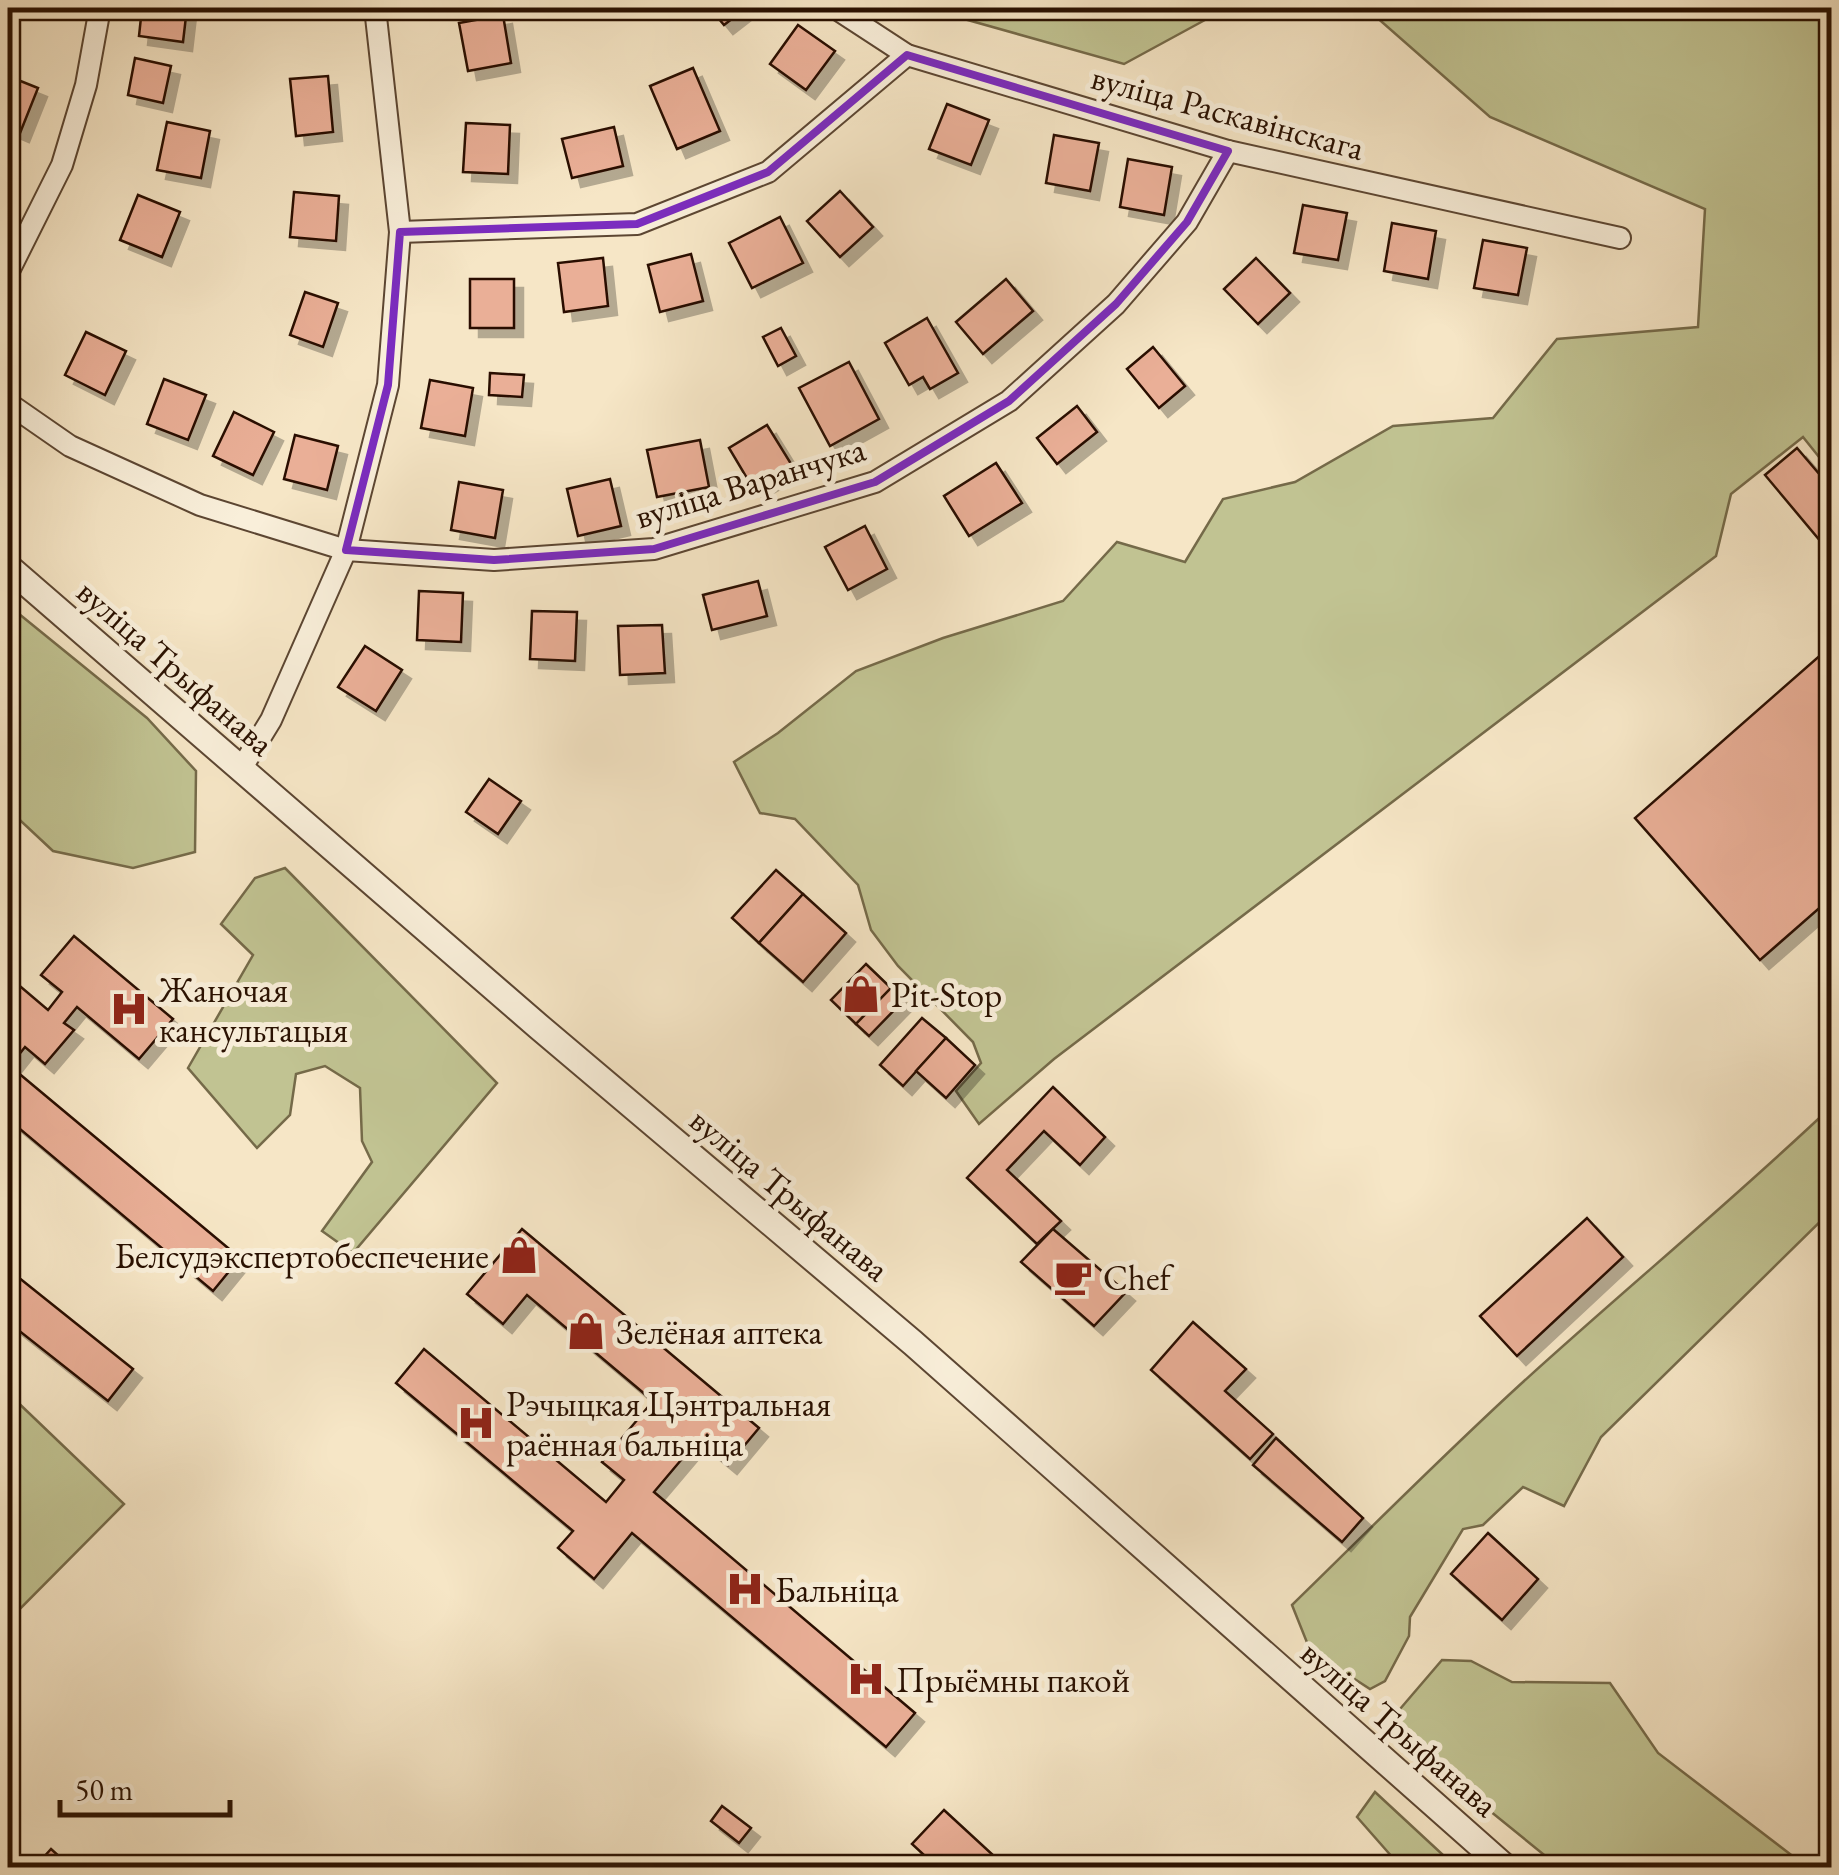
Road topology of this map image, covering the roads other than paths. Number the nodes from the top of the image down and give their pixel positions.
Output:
1 (100, 8) edge
2 (375, 8) edge
3 (834, 8) edge
4 (907, 55) junction
5 (1228, 151) junction
6 (400, 232) junction
7 (1620, 238) dead end
8 (8, 273) edge
9 (8, 403) edge
10 (346, 550) junction
11 (15, 574) edge
12 (241, 769) junction
13 (1506, 1868) edge

1 - 8 street
2 - 6 street
3 - 4 street, вуліца Раскавінскага
4 - 5 street, вуліца Раскавінскага
4 - 6 street
5 - 7 street, вуліца Раскавінскага
5 - 10 street, вуліца Варанчука
6 - 10 street
9 - 10 street, вуліца Варанчука
10 - 12 street
11 - 12 street, вуліца Трыфанава
12 - 13 street, вуліца Трыфанава

